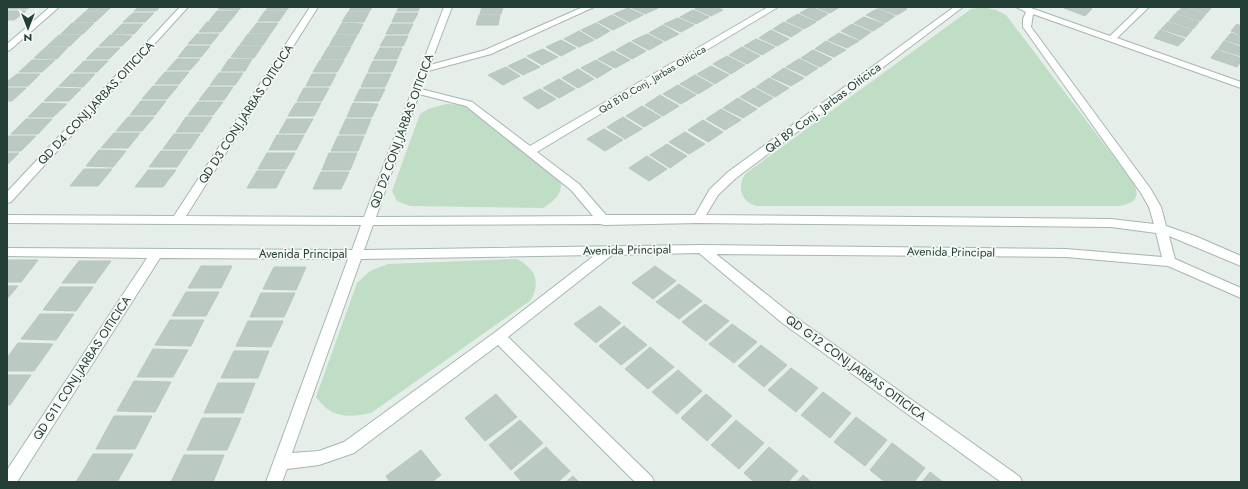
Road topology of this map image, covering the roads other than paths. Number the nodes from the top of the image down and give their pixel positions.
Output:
1 (55, 7) edge
2 (184, 7) edge
3 (314, 7) edge
4 (448, 7) edge
5 (774, 7) edge
6 (959, 7) edge
7 (1020, 7) edge
8 (1145, 7) edge
9 (587, 8) edge
10 (1030, 11) junction
11 (1112, 39) junction
12 (7, 48) edge
13 (424, 69) junction
14 (1241, 85) edge
15 (416, 90) junction
16 (530, 151) junction
17 (7, 198) edge
18 (7, 219) edge
19 (698, 219) junction
20 (177, 220) junction
21 (604, 220) junction
22 (369, 221) junction
23 (1161, 229) junction
24 (702, 249) junction
25 (609, 251) junction
26 (7, 252) edge
27 (156, 253) junction
28 (357, 255) junction
29 (1170, 262) junction
30 (1241, 262) edge
31 (1241, 293) edge
32 (498, 338) junction
33 (281, 462) junction
34 (8, 482) edge
35 (274, 482) edge
36 (646, 482) edge
37 (1014, 482) edge

1 - 12 street
2 - 17 street, QD D4 CONJ.JARBAS OITICICA
3 - 20 street, QD D3 CONJ.JARBAS OITICICA
4 - 13 street, QD D2 CONJ.JARBAS OITICICA
5 - 16 street, Qd B10 Conj. Jarbas Oiticica
6 - 19 street, Qd B9 Conj. Jarbas Oiticica
7 - 10 street
8 - 11 street
9 - 13 street
10 - 11 street
10 - 23 street
11 - 14 street
13 - 15 street, QD D2 CONJ.JARBAS OITICICA
15 - 16 street
15 - 22 street, QD D2 CONJ.JARBAS OITICICA
16 - 21 street
18 - 20 street
19 - 21 street
19 - 23 street
20 - 22 street
21 - 22 street
22 - 28 street, QD D2 CONJ.JARBAS OITICICA
23 - 29 street
23 - 30 street
24 - 25 street, Avenida Principal
24 - 29 street, Avenida Principal
24 - 37 street, QD G12 CONJ.JARBAS OITICICA
25 - 28 street, Avenida Principal
25 - 32 street
26 - 27 street, Avenida Principal
27 - 28 street, Avenida Principal
27 - 34 street, QD G11 CONJ.JARBAS OITICICA
28 - 33 street
29 - 31 street, Avenida Principal
32 - 33 street
32 - 36 street
33 - 35 street

